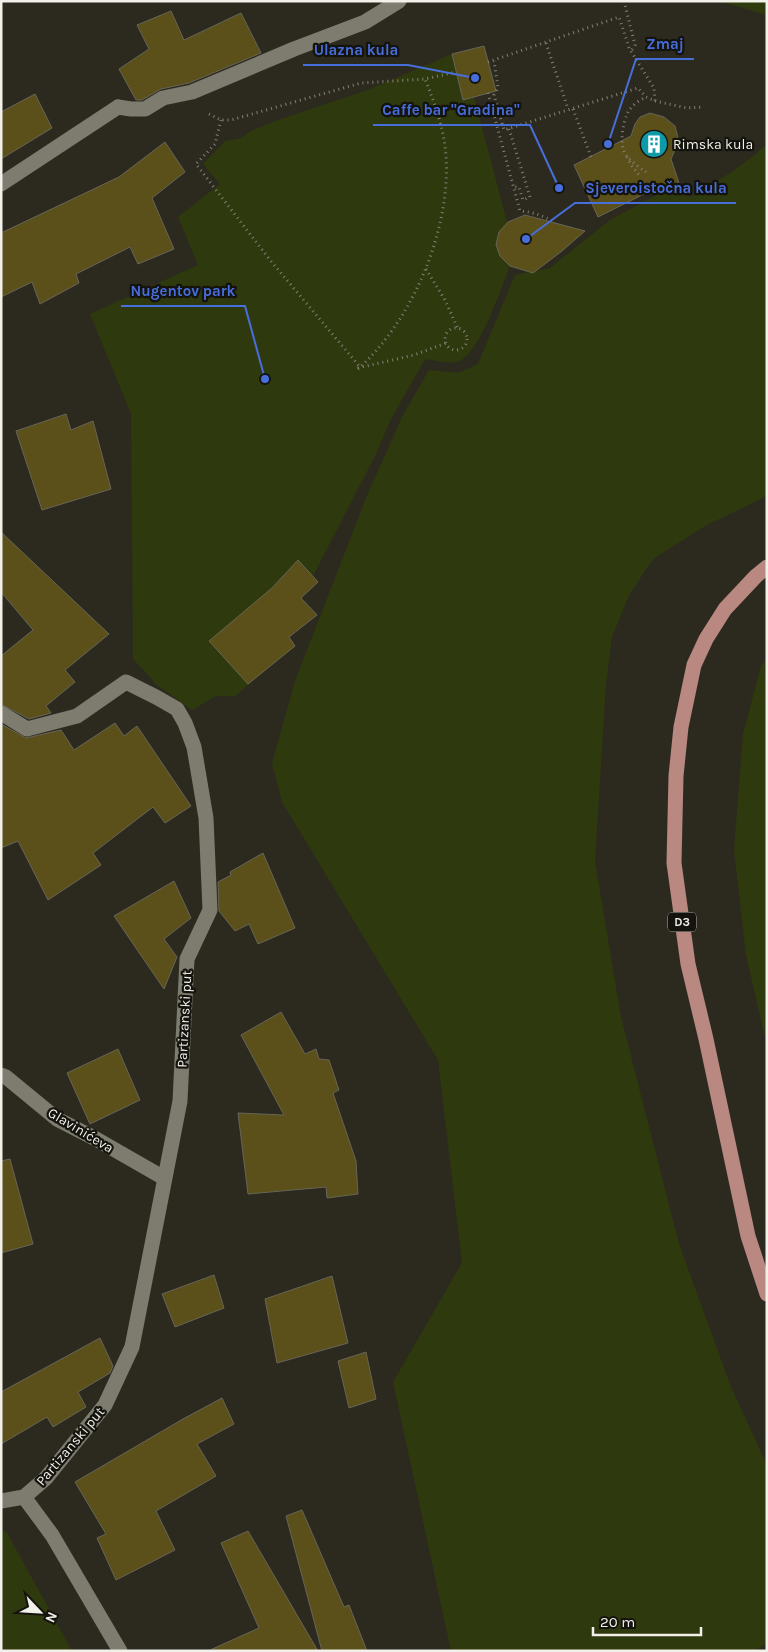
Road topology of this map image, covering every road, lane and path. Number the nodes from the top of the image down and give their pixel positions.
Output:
1 (399, 1) edge
2 (624, 1) edge
3 (546, 43) junction
4 (631, 51) junction
5 (494, 61) junction
6 (488, 62) dead end
7 (456, 72) dead end
8 (425, 79) junction
9 (488, 93) dead end
10 (176, 96) junction
11 (646, 97) junction
12 (655, 101) junction
13 (567, 106) dead end
14 (704, 107) dead end
15 (573, 109) junction
16 (221, 120) junction
17 (509, 129) junction
18 (626, 154) junction
19 (591, 157) dead end
20 (646, 172) dead end
21 (639, 175) dead end
22 (1, 184) edge
23 (514, 187) junction
24 (555, 222) dead end
25 (425, 268) junction
26 (458, 329) junction
27 (446, 343) junction
28 (360, 367) junction
29 (767, 568) edge
30 (1, 713) edge
31 (1, 1075) edge
32 (164, 1178) junction
33 (767, 1294) edge
34 (24, 1497) junction
35 (1, 1501) edge
36 (120, 1651) edge

1 - 10 street
2 - 4 path
3 - 4 path
3 - 5 path
3 - 13 path
4 - 12 path
5 - 6 path
5 - 17 path
7 - 8 path
8 - 16 path
8 - 25 path
9 - 23 path
10 - 16 path
10 - 22 street
11 - 12 path
11 - 15 path
11 - 18 path
12 - 14 path
15 - 17 path
15 - 19 path
16 - 28 path
17 - 23 path
18 - 20 path
18 - 21 path
23 - 24 path
25 - 26 path
25 - 28 path
26 - 27 path
26 - 27 path
27 - 28 path
29 - 33 main road, D3
30 - 32 street, Partizanski put
31 - 32 street, Glavinićeva
32 - 34 street, Partizanski put
34 - 35 street, Partizanski put
34 - 36 street, Partizanski put

